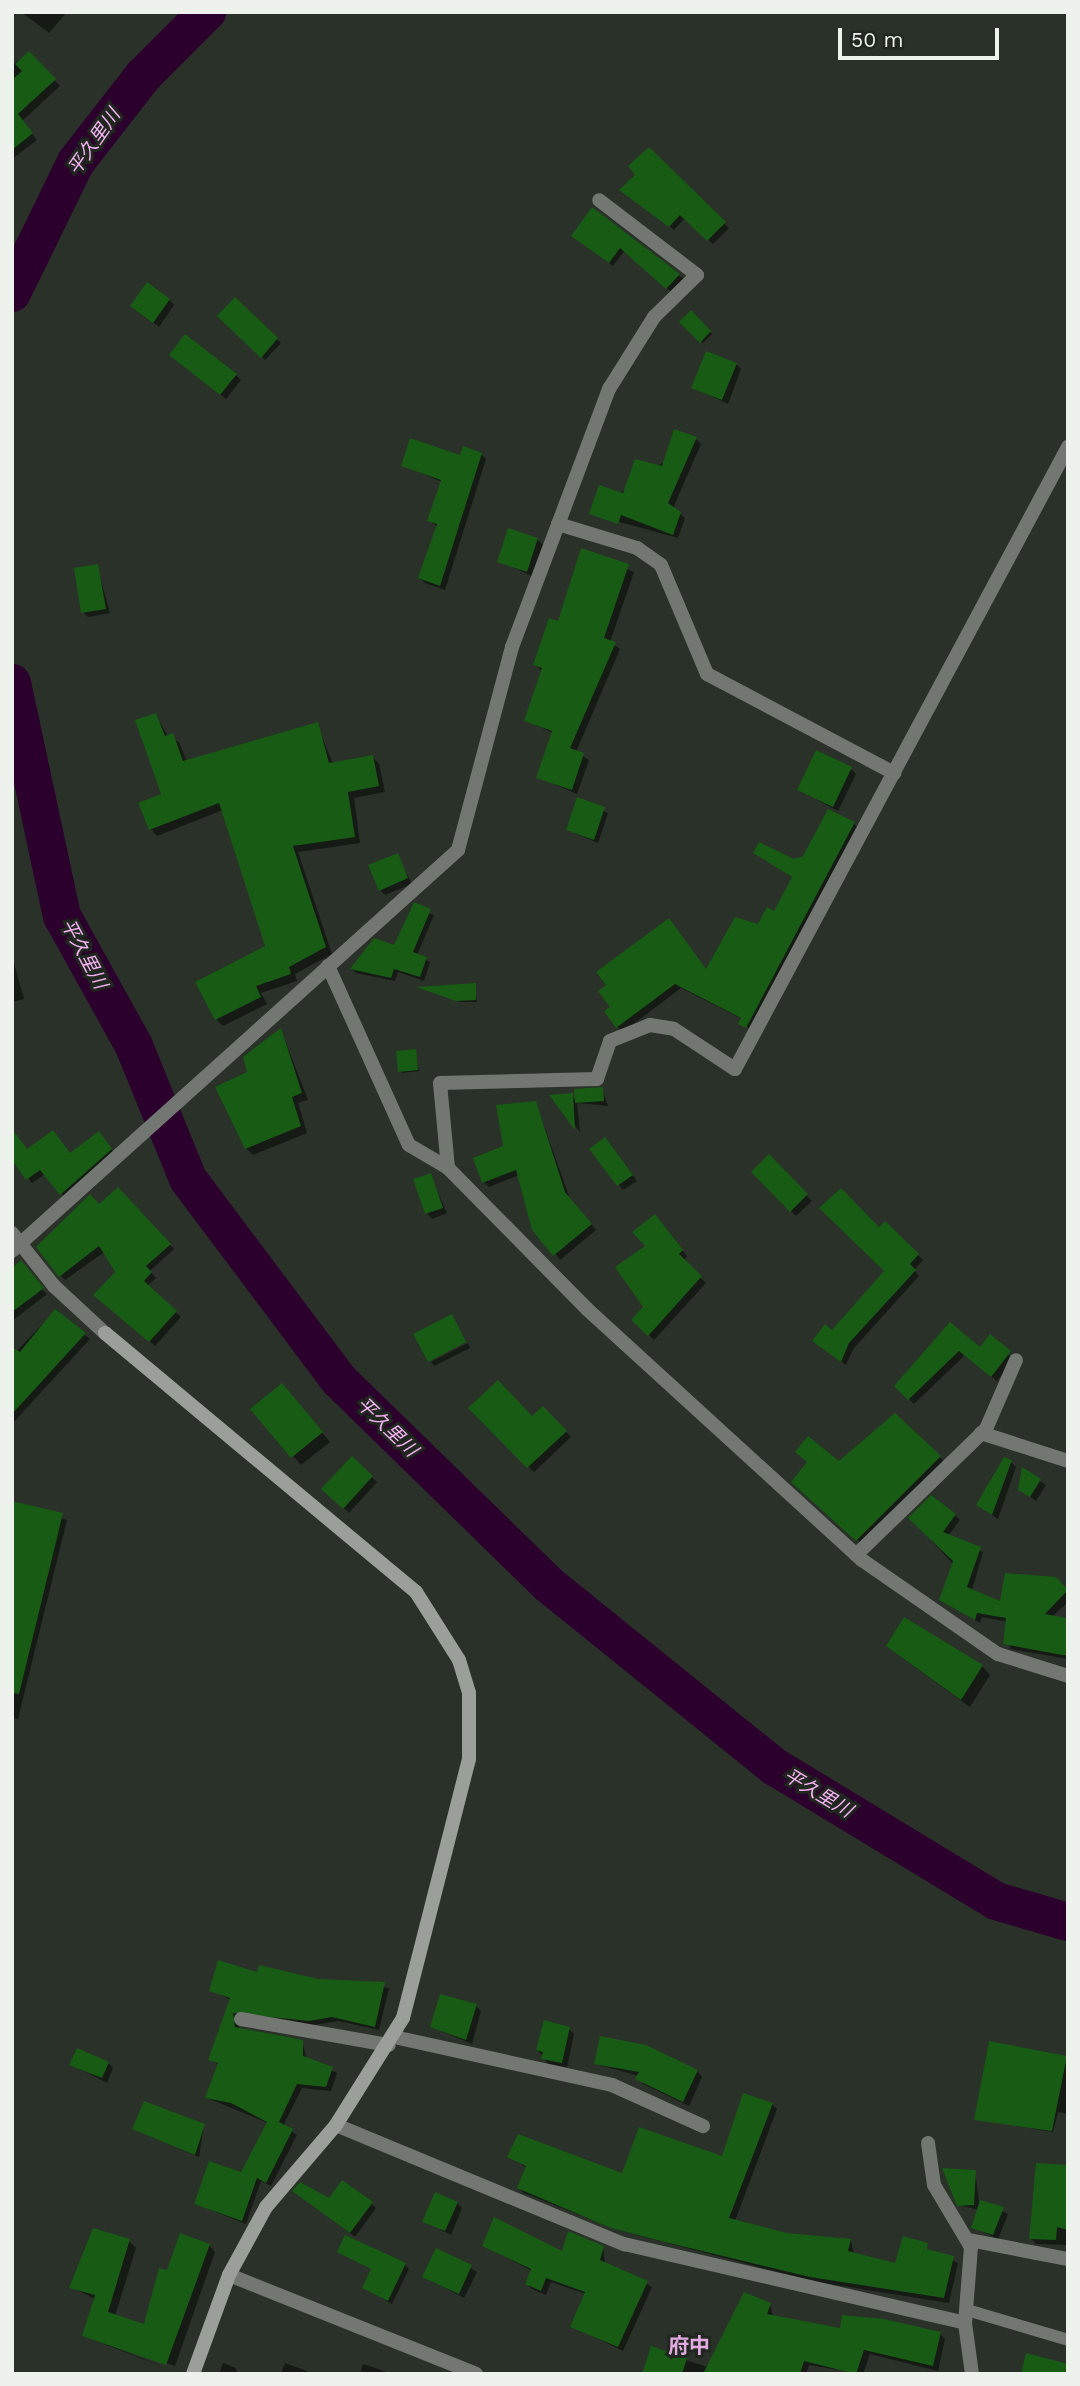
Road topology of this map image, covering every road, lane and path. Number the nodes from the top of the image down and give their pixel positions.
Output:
1 (599, 200) dead end
2 (1068, 447) edge
3 (558, 524) junction
4 (894, 773) junction
5 (328, 966) junction
6 (449, 1168) junction
7 (15, 1243) edge
8 (1017, 1360) dead end
9 (981, 1433) junction
10 (1068, 1461) edge
11 (856, 1555) junction
12 (1068, 1676) edge
13 (241, 2019) dead end
14 (392, 2041) junction
15 (336, 2125) junction
16 (703, 2126) dead end
17 (928, 2143) dead end
18 (969, 2241) junction
19 (1068, 2259) edge
20 (229, 2274) junction
21 (966, 2316) junction
22 (1068, 2340) edge
23 (193, 2374) edge
24 (476, 2374) edge
25 (972, 2374) edge

1 - 3 street
2 - 4 street
3 - 4 street
3 - 5 street
4 - 6 street
5 - 6 street
5 - 7 street
6 - 11 street
7 - 14 street
8 - 9 street
9 - 10 street
9 - 11 street
11 - 12 street
13 - 14 street
14 - 15 street
14 - 16 street
15 - 20 street
15 - 21 street
17 - 18 street
18 - 19 street
18 - 21 street
20 - 23 street
20 - 24 street
21 - 22 lane
21 - 25 street

